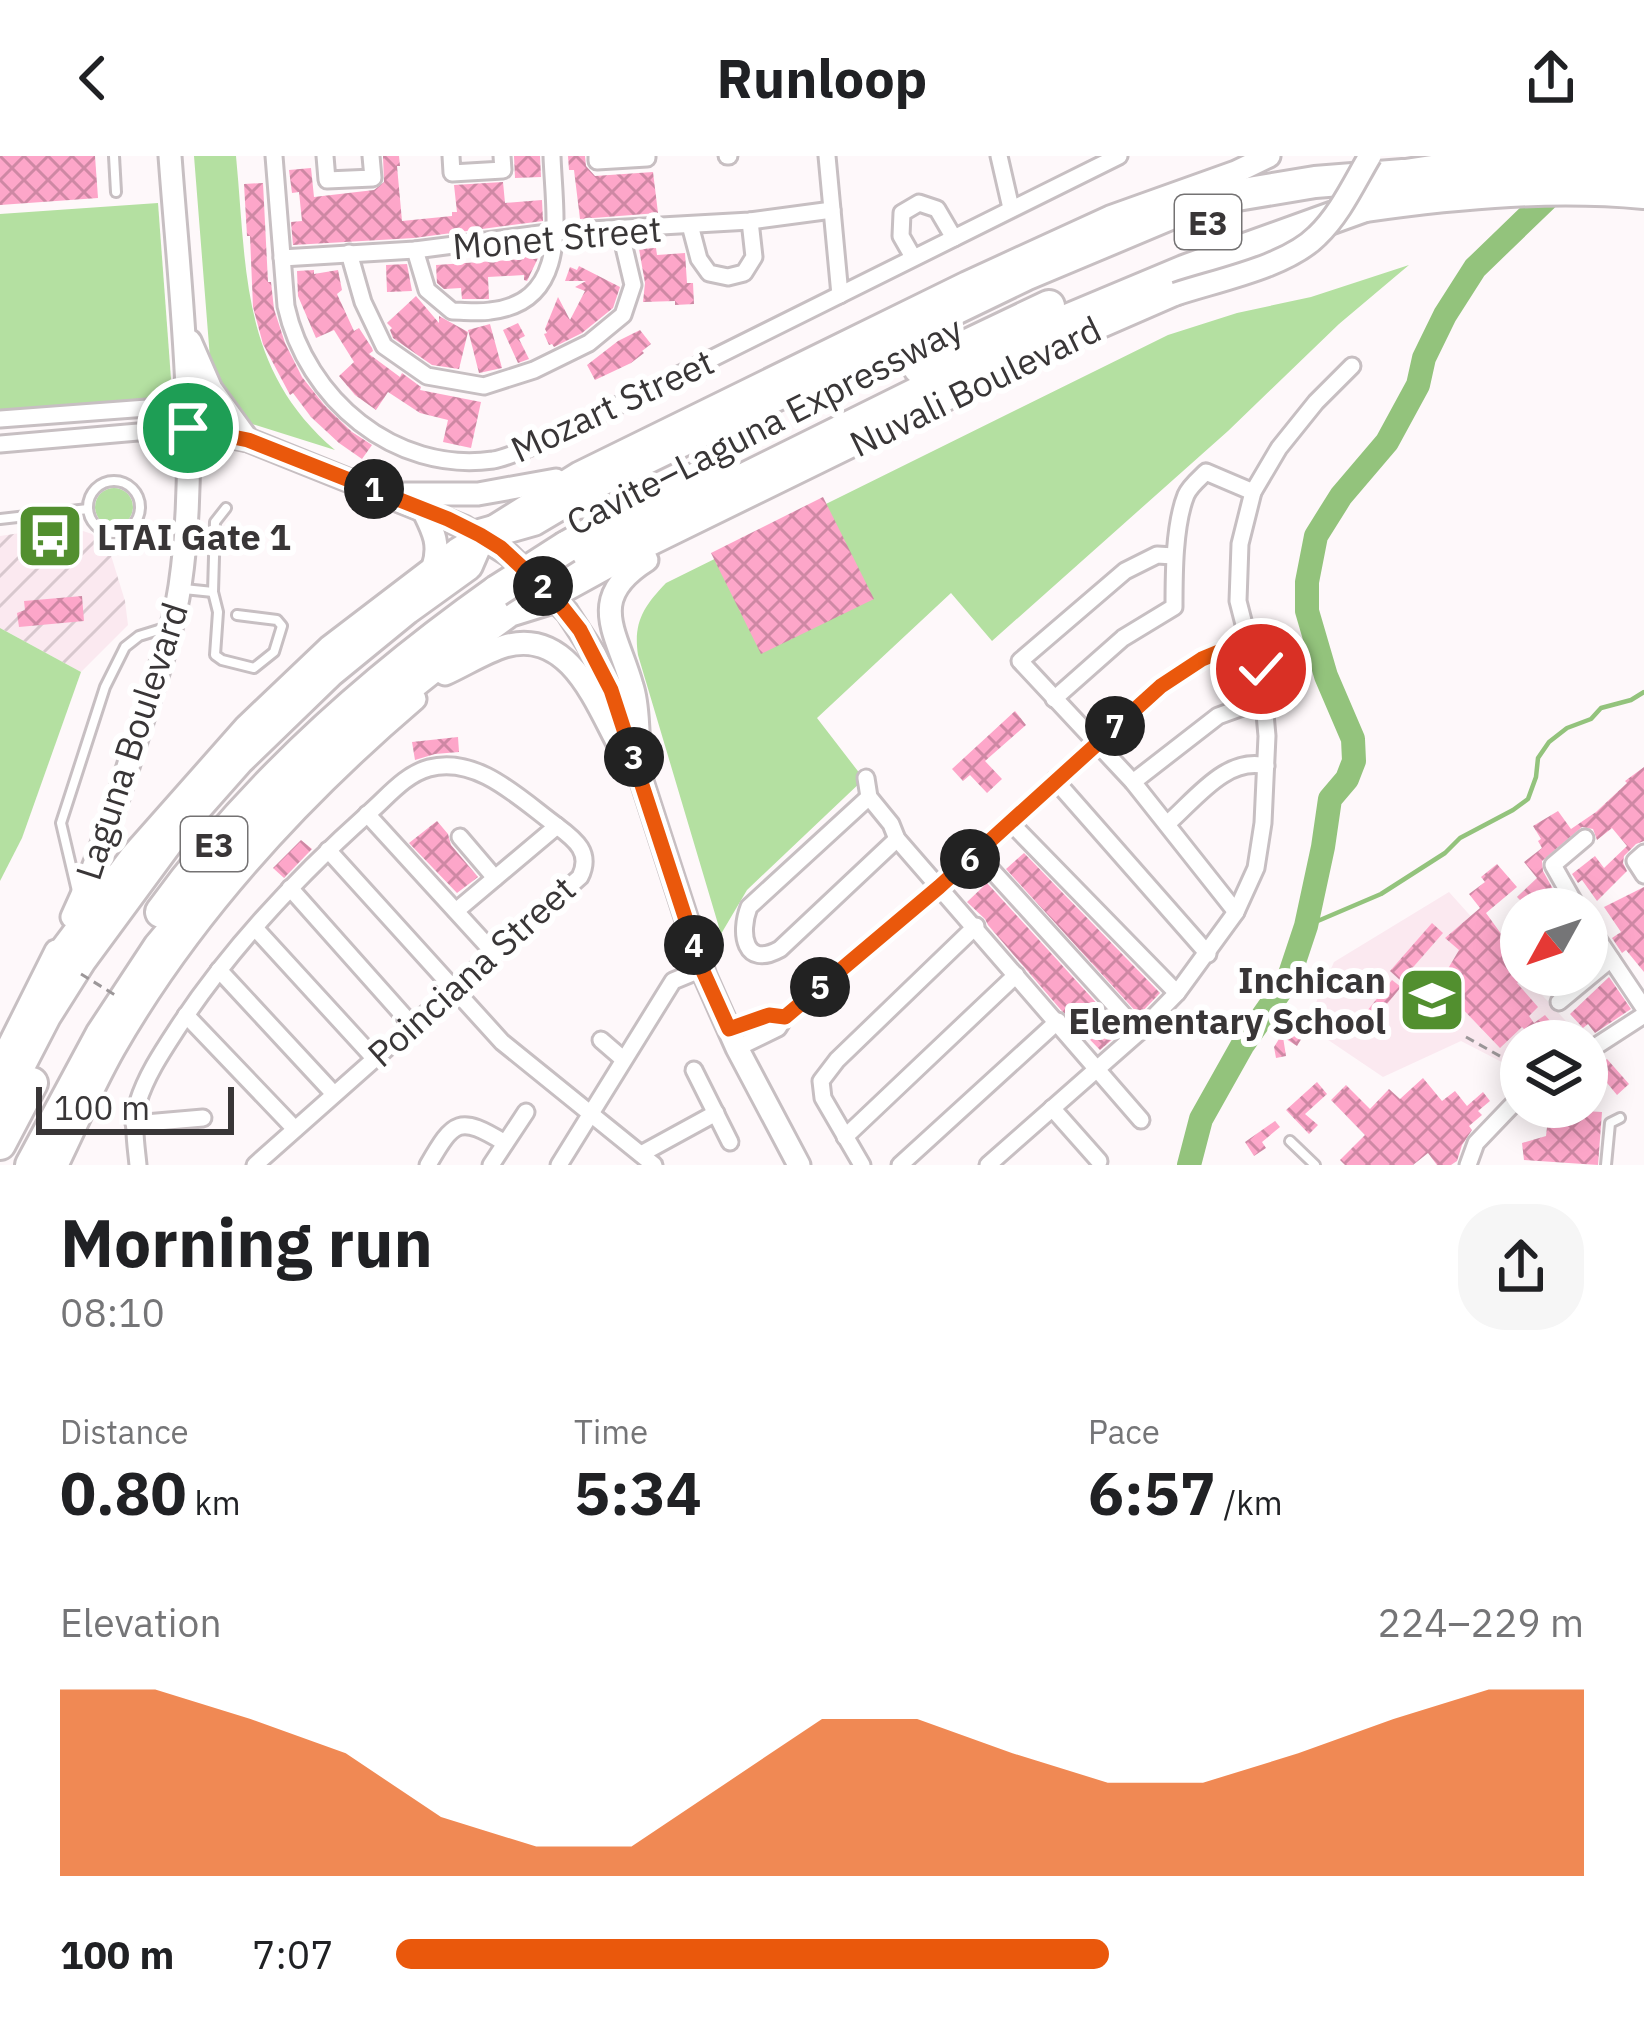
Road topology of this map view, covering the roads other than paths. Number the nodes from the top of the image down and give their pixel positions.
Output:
1 (114, 156) edge
2 (170, 156) edge
3 (274, 156) edge
4 (325, 156) edge
5 (371, 156) edge
6 (451, 156) edge
7 (502, 156) edge
8 (552, 156) edge
9 (597, 156) edge
10 (647, 156) edge
11 (827, 156) edge
12 (999, 156) edge
13 (1119, 156) edge
14 (1269, 156) edge
15 (1370, 156) edge
16 (1403, 175) junction
17 (1641, 175) edge
18 (116, 192) dead end
19 (1362, 206) junction
20 (1011, 208) junction
21 (832, 209) junction
22 (750, 221) junction
23 (690, 225) junction
24 (620, 230) junction
25 (555, 232) junction
26 (954, 238) junction
27 (415, 250) junction
28 (350, 253) junction
29 (913, 256) junction
30 (282, 258) junction
31 (840, 296) junction
32 (182, 317) junction
33 (1352, 366) dead end
34 (0, 419) edge
35 (188, 428) junction
36 (248, 440) junction
37 (0, 444) edge
38 (579, 473) junction
39 (1253, 492) junction
40 (388, 494) junction
41 (746, 496) junction
42 (226, 508) dead end
43 (422, 508) junction
44 (88, 509) junction
45 (0, 519) edge
46 (480, 535) junction
47 (560, 538) junction
48 (1174, 556) junction
49 (433, 567) junction
50 (492, 583) junction
51 (180, 588) junction
52 (213, 592) junction
53 (554, 597) junction
54 (237, 615) dead end
55 (172, 627) junction
56 (1248, 640) junction
57 (445, 674) junction
58 (1054, 699) junction
59 (1265, 699) junction
60 (1095, 743) junction
61 (1266, 766) junction
62 (866, 778) dead end
63 (1055, 781) junction
64 (1133, 782) junction
65 (643, 785) junction
66 (869, 797) junction
67 (367, 814) junction
68 (1010, 822) junction
69 (1167, 824) junction
70 (557, 826) junction
71 (460, 837) dead end
72 (897, 838) junction
73 (1585, 838) dead end
74 (328, 850) junction
75 (976, 853) junction
76 (1644, 853) edge
77 (1644, 874) edge
78 (495, 878) junction
79 (939, 887) junction
80 (290, 888) junction
81 (1566, 888) edge
82 (80, 900) junction
83 (455, 911) junction
84 (1236, 912) junction
85 (976, 926) junction
86 (255, 928) junction
87 (493, 952) junction
88 (1208, 954) junction
89 (1608, 955) edge
90 (1610, 958) junction
91 (52, 961) junction
92 (219, 970) junction
93 (704, 973) junction
94 (1016, 975) junction
95 (452, 989) junction
96 (1178, 993) junction
97 (1559, 1002) dead end
98 (1644, 1012) edge
99 (186, 1015) junction
100 (1058, 1021) junction
101 (411, 1024) junction
102 (1139, 1033) junction
103 (1608, 1037) edge
104 (733, 1039) junction
105 (601, 1040) dead end
106 (374, 1058) junction
107 (623, 1059) junction
108 (0, 1063) edge
109 (1096, 1068) junction
110 (694, 1070) dead end
111 (334, 1094) junction
112 (0, 1103) edge
113 (1052, 1108) junction
114 (526, 1112) dead end
115 (591, 1112) junction
116 (716, 1113) junction
117 (203, 1118) dead end
118 (1500, 1118) edge
119 (1620, 1118) dead end
120 (1141, 1120) dead end
121 (134, 1124) junction
122 (295, 1129) junction
123 (845, 1136) junction
124 (1290, 1141) dead end
125 (730, 1142) dead end
126 (505, 1143) junction
127 (0, 1144) edge
128 (648, 1160) edge
129 (1099, 1161) dead end
130 (11, 1165) edge
131 (31, 1165) edge
132 (57, 1165) edge
133 (138, 1165) edge
134 (255, 1165) edge
135 (428, 1165) edge
136 (491, 1165) edge
137 (560, 1165) edge
138 (799, 1165) edge
139 (862, 1165) edge
140 (900, 1165) edge
141 (988, 1165) edge
142 (1316, 1165) edge
143 (1468, 1165) edge
144 (1606, 1165) edge

1 - 18 lane
2 - 32 main road, Laguna Boulevard
3 - 30 street, Mozart Street
4 - 5 street
6 - 7 street
8 - 25 street
9 - 10 street
11 - 21 street
12 - 20 street
13 - 20 street, Mozart Street
14 - 38 main road
15 - 41 main road, Nuvali Boulevard, bridge
16 - 17 highway, Cavite–Laguna Expressway / E3
16 - 46 highway
16 - 47 highway, Cavite–Laguna Expressway / E3
17 - 19 highway, Cavite–Laguna Expressway / E3
19 - 47 highway, Cavite–Laguna Expressway / E3
19 - 53 highway
20 - 26 street, Mozart Street
21 - 22 street, Monet Street
21 - 31 street
22 - 23 street, Monet Street
22 - 23 street
23 - 24 street, Monet Street
24 - 25 street, Monet Street
24 - 28 street
25 - 27 street, Monet Street
25 - 27 street
26 - 29 street, Mozart Street
26 - 29 street
27 - 28 street, Monet Street
28 - 30 street, Monet Street
29 - 31 street, Mozart Street
30 - 31 street, Mozart Street
32 - 35 main road, Laguna Boulevard
32 - 36 main road
33 - 39 street
34 - 35 street
35 - 36 main road
35 - 37 street
35 - 51 main road, Laguna Boulevard
36 - 40 main road
38 - 40 main road
38 - 46 main road
39 - 48 street
39 - 56 street
40 - 43 main road
41 - 53 main road, Nuvali Boulevard
41 - 65 main road
42 - 52 lane
43 - 46 main road
43 - 49 main road
44 - 44 lane
44 - 45 lane
46 - 49 main road, Laguna Boulevard
46 - 53 main road
46 - 112 highway
47 - 50 highway, Cavite–Laguna Expressway / E3, bridge
48 - 58 street
48 - 58 street
49 - 91 main road, Laguna Boulevard
50 - 127 highway, Cavite–Laguna Expressway / E3
50 - 130 highway, Cavite–Laguna Expressway / E3
51 - 52 lane
51 - 55 main road, Laguna Boulevard
52 - 54 lane
53 - 57 main road
53 - 65 main road
53 - 131 highway
55 - 82 main road, Laguna Boulevard
55 - 82 lane
56 - 59 street
56 - 60 street
57 - 65 main road
57 - 132 main road
58 - 60 street
59 - 61 street
59 - 64 street
60 - 63 street
60 - 64 street
61 - 69 street
61 - 84 street
62 - 66 street
63 - 68 street
63 - 88 street
64 - 69 street
65 - 93 main road
66 - 72 street
66 - 72 street
67 - 70 street, Poinciana Street
67 - 74 street, Poinciana Street
67 - 83 street
68 - 75 street
68 - 96 street
69 - 84 street
70 - 78 street
70 - 87 street, Poinciana Street
71 - 78 street
72 - 79 street
73 - 81 street
74 - 80 street, Poinciana Street
74 - 95 street
75 - 79 street
75 - 102 street
76 - 77 street
78 - 83 street
79 - 85 street
79 - 104 street
80 - 86 street, Poinciana Street
80 - 101 street
82 - 91 main road, Laguna Boulevard
83 - 87 street
84 - 88 street
85 - 94 street
85 - 123 street
86 - 92 street, Poinciana Street
86 - 106 street
87 - 95 street, Poinciana Street
88 - 96 street
89 - 90 street
90 - 97 street
90 - 98 street
91 - 108 main road, Laguna Boulevard
92 - 99 street, Poinciana Street
92 - 111 street
93 - 104 main road
93 - 107 street
94 - 100 street
94 - 123 street
95 - 101 street, Poinciana Street
95 - 115 street
96 - 102 street
98 - 103 street
99 - 121 street, Poinciana Street
99 - 122 street
100 - 109 street
100 - 140 street
101 - 106 street, Poinciana Street
102 - 109 street
104 - 138 main road
105 - 107 street
106 - 111 street, Poinciana Street
107 - 115 street
109 - 113 street
109 - 120 street
110 - 116 street
111 - 122 street, Poinciana Street
113 - 129 street
113 - 141 street
114 - 126 street
115 - 128 street
115 - 137 street
116 - 125 street
116 - 128 street
117 - 121 street
118 - 143 street
119 - 144 lane
121 - 133 street, Poinciana Street
122 - 134 street, Poinciana Street
123 - 139 street
124 - 142 lane
126 - 135 street
126 - 136 street

